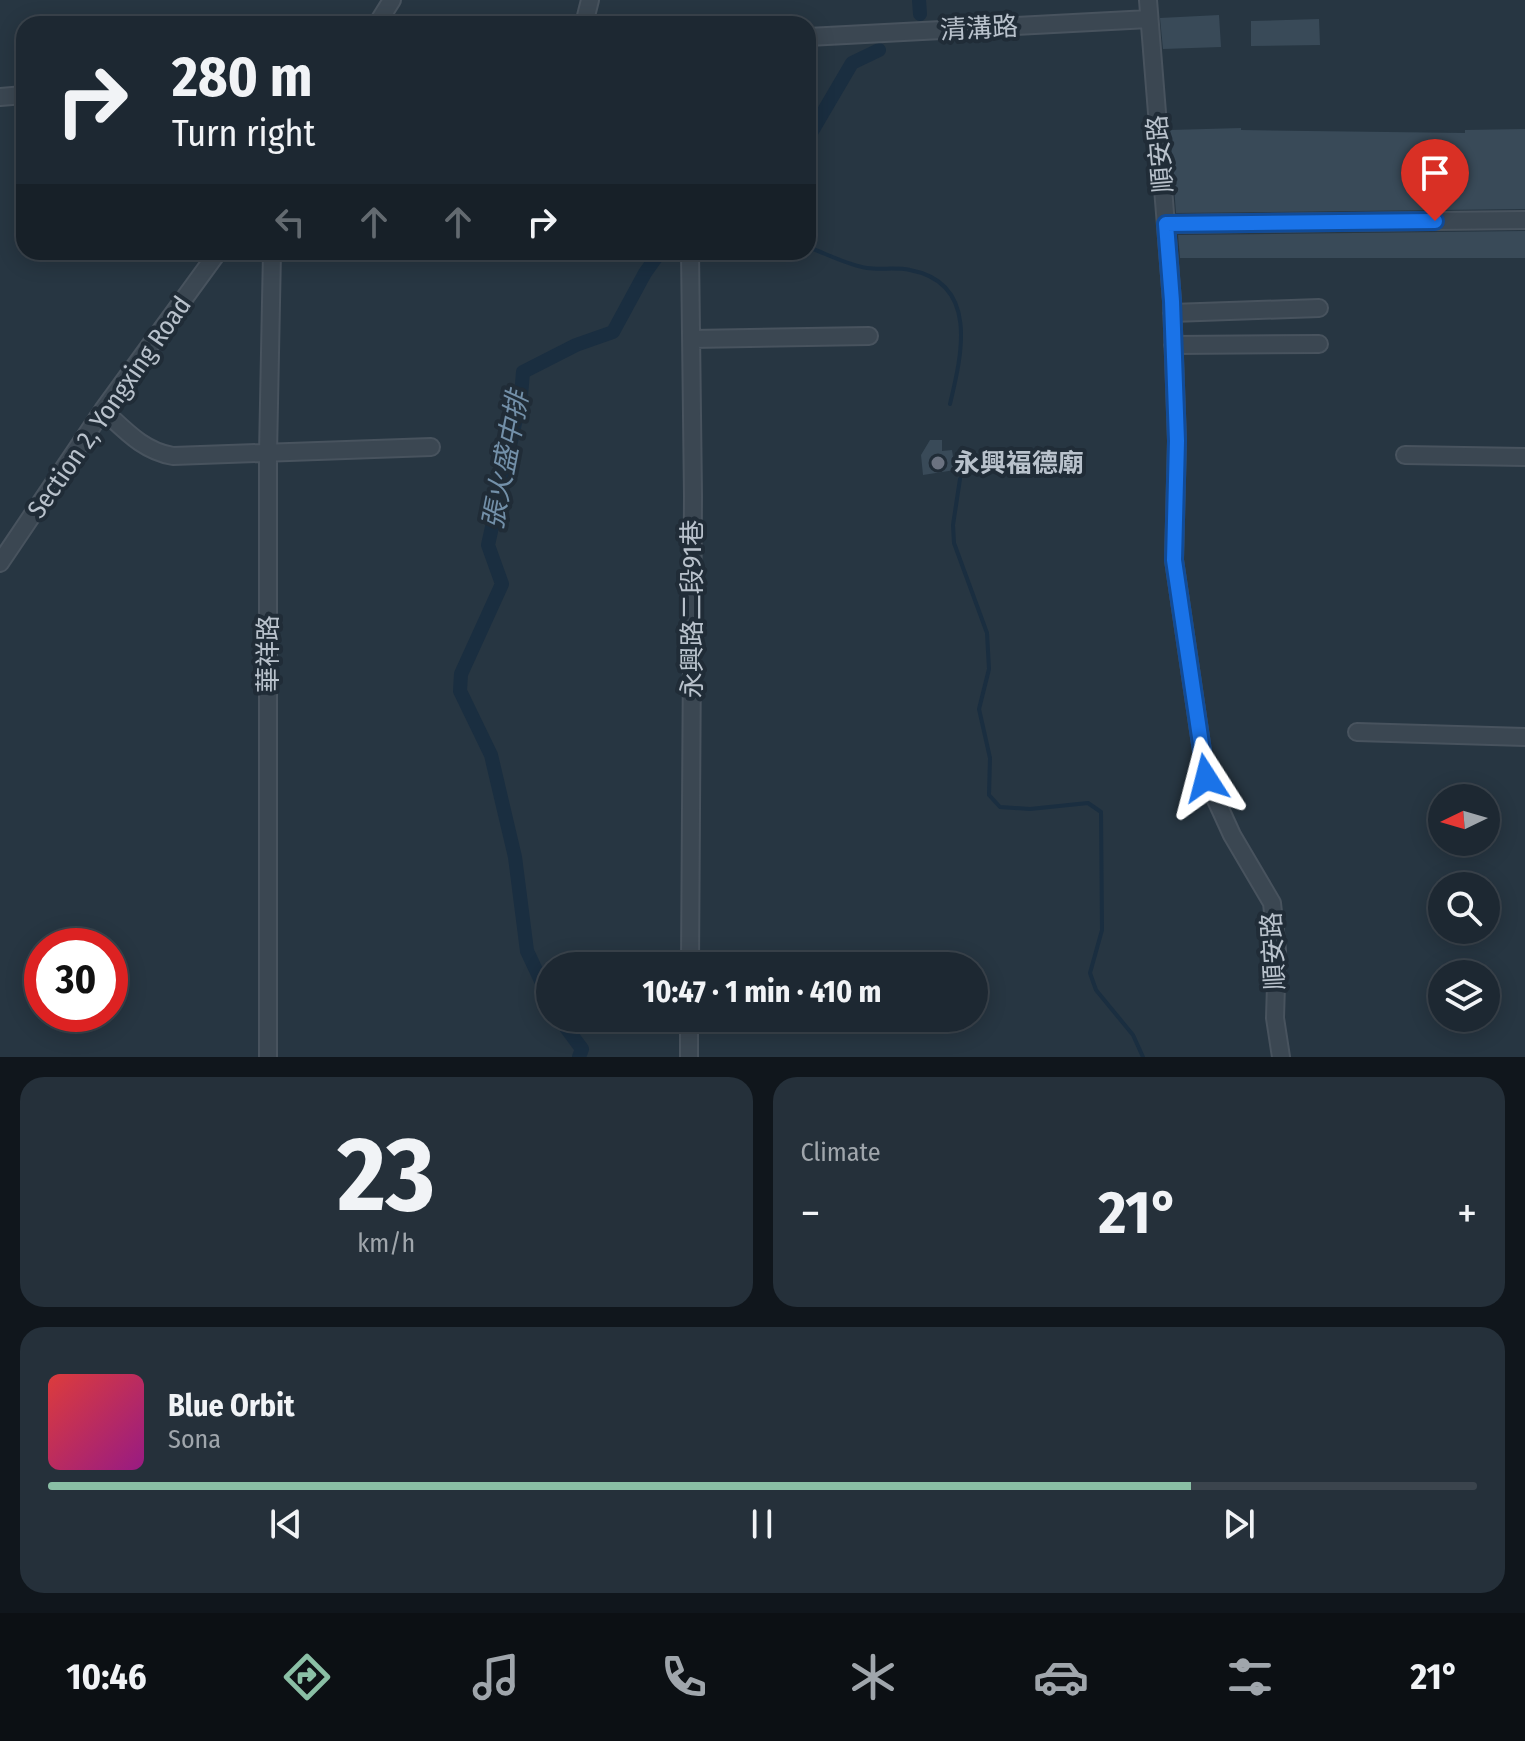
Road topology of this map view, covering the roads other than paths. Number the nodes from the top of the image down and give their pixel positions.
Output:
1 (1148, 0) edge
2 (1149, 19) junction
3 (816, 37) edge
4 (1525, 220) edge
5 (1166, 224) junction
6 (212, 260) edge
7 (272, 260) edge
8 (690, 260) edge
9 (1319, 308) dead end
10 (1172, 313) junction
11 (869, 336) dead end
12 (692, 339) junction
13 (1319, 344) dead end
14 (1173, 345) junction
15 (103, 410) junction
16 (431, 447) dead end
17 (268, 454) junction
18 (1405, 455) dead end
19 (1525, 457) edge
20 (0, 563) edge
21 (1357, 732) dead end
22 (1525, 737) edge
23 (690, 952) edge
24 (689, 1032) edge
25 (268, 1057) edge
26 (689, 1057) edge
27 (1281, 1057) edge

1 - 2 street, 順安路
2 - 3 street, 清溝路
2 - 5 street, 順安路
4 - 5 street
5 - 10 street, 順安路
6 - 15 street, Section 2, Yongxing Road
7 - 17 street, 華祥路
8 - 12 street, 永興路二段91巷
9 - 10 street
10 - 14 street, 順安路
11 - 12 street
12 - 23 street, 永興路二段91巷
13 - 14 street
14 - 27 street, 順安路
15 - 17 street
15 - 20 street, Section 2, Yongxing Road
16 - 17 street
17 - 25 street, 華祥路
18 - 19 street
21 - 22 street
24 - 26 street

